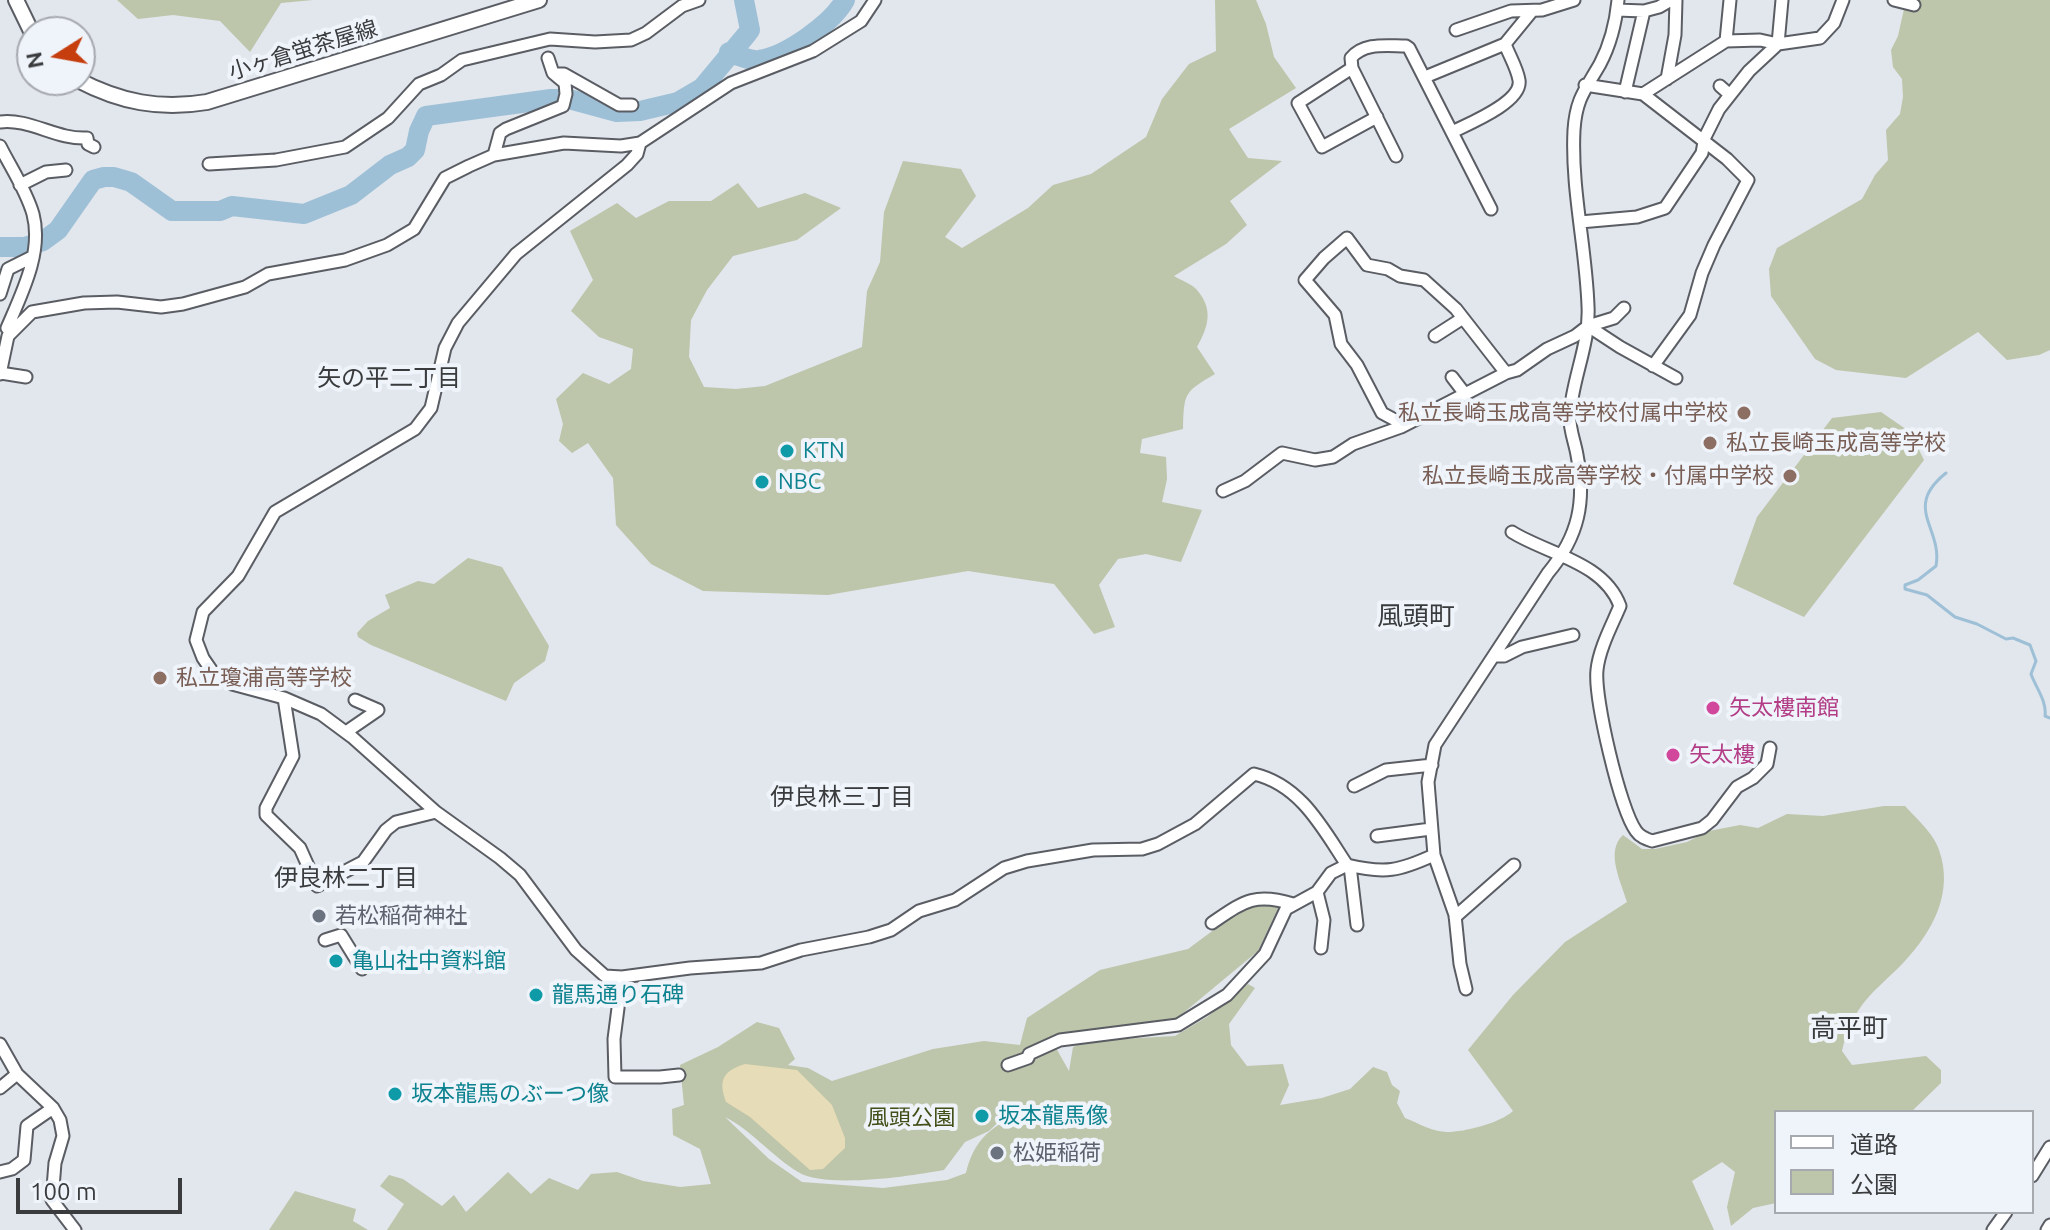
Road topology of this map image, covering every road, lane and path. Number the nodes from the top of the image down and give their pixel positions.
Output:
1 (539, 0) edge
2 (699, 0) edge
3 (875, 0) edge
4 (1574, 0) edge
5 (1674, 0) edge
6 (1730, 0) edge
7 (1782, 0) edge
8 (1843, 0) edge
9 (1894, 0) edge
10 (1618, 5) edge
11 (1914, 5) dead end
12 (1532, 11) junction
13 (1644, 11) junction
14 (1456, 30) dead end
15 (1726, 41) junction
16 (1505, 44) junction
17 (1778, 44) junction
18 (548, 58) dead end
19 (1352, 68) junction
20 (553, 73) junction
21 (1425, 77) junction
22 (1667, 79) junction
23 (1585, 85) junction
24 (96, 89) edge
25 (1625, 92) junction
26 (1643, 94) junction
27 (632, 105) dead end
28 (1377, 117) junction
29 (0, 122) edge
30 (1452, 132) junction
31 (1704, 142) junction
32 (640, 143) junction
33 (0, 146) edge
34 (94, 147) dead end
35 (494, 155) junction
36 (1396, 156) dead end
37 (209, 164) dead end
38 (66, 170) dead end
39 (20, 185) junction
40 (1491, 209) dead end
41 (1580, 222) junction
42 (33, 247) junction
43 (0, 294) edge
44 (1624, 308) dead end
45 (1463, 318) junction
46 (1588, 326) junction
47 (11, 332) junction
48 (1435, 336) dead end
49 (1653, 366) junction
50 (1506, 373) junction
51 (0, 374) edge
52 (26, 377) dead end
53 (1452, 377) dead end
54 (1676, 378) dead end
55 (1465, 394) junction
56 (1401, 427) junction
57 (1223, 491) dead end
58 (1512, 532) dead end
59 (1563, 555) junction
60 (1573, 635) dead end
61 (1494, 656) junction
62 (284, 698) junction
63 (355, 700) dead end
64 (346, 732) junction
65 (1770, 748) dead end
66 (1432, 765) junction
67 (1354, 786) dead end
68 (436, 812) junction
69 (1431, 829) junction
70 (1377, 836) dead end
71 (1434, 855) junction
72 (1349, 865) junction
73 (1514, 865) dead end
74 (1317, 892) junction
75 (1293, 904) junction
76 (1455, 917) junction
77 (1212, 923) dead end
78 (1357, 925) dead end
79 (325, 940) dead end
80 (1321, 948) dead end
81 (362, 969) dead end
82 (622, 977) junction
83 (1466, 989) dead end
84 (0, 1044) edge
85 (1008, 1065) dead end
86 (17, 1074) junction
87 (679, 1075) dead end
88 (0, 1088) edge
89 (53, 1108) junction
90 (2050, 1147) edge
91 (0, 1172) edge
92 (2034, 1173) edge
93 (75, 1230) edge

1 - 24 street, 小ヶ倉蛍茶屋線
2 - 37 street
3 - 32 street
4 - 12 street
5 - 13 street
5 - 22 street
6 - 15 street
7 - 17 street
8 - 17 street
9 - 11 street
10 - 13 street
10 - 23 street
12 - 14 street
12 - 16 street
13 - 25 street
15 - 17 street
15 - 22 street
16 - 21 street
16 - 30 street
17 - 31 street
18 - 20 street
19 - 21 street
19 - 28 street
19 - 28 street
20 - 27 street
20 - 35 street
21 - 30 street
22 - 26 street
23 - 25 street
23 - 41 street
25 - 26 street
26 - 31 street
28 - 36 street
29 - 34 street
30 - 40 street
31 - 41 street
31 - 49 street
32 - 35 street
32 - 62 street
33 - 39 street
35 - 47 street
38 - 39 street
39 - 42 street
41 - 46 street
42 - 43 street
42 - 47 street
44 - 46 street
45 - 48 street
45 - 50 street
45 - 56 street
46 - 49 street
46 - 50 street
46 - 59 street
47 - 51 street
49 - 54 street
50 - 55 street
51 - 52 street
53 - 55 street
55 - 56 street
56 - 57 street
58 - 59 street
59 - 61 street
59 - 65 street
60 - 61 street
61 - 66 street
62 - 64 street
62 - 68 street
63 - 64 street
64 - 68 street
66 - 67 street
66 - 69 street
68 - 82 street
69 - 70 street
69 - 71 street
71 - 72 street
71 - 76 street
72 - 74 street
72 - 78 street
72 - 82 street
73 - 76 street
74 - 75 street
74 - 80 street
75 - 77 street
75 - 85 street
76 - 83 street
79 - 81 street
82 - 87 street
84 - 86 street
86 - 88 street
86 - 89 street
89 - 91 street
89 - 93 street
90 - 92 street

